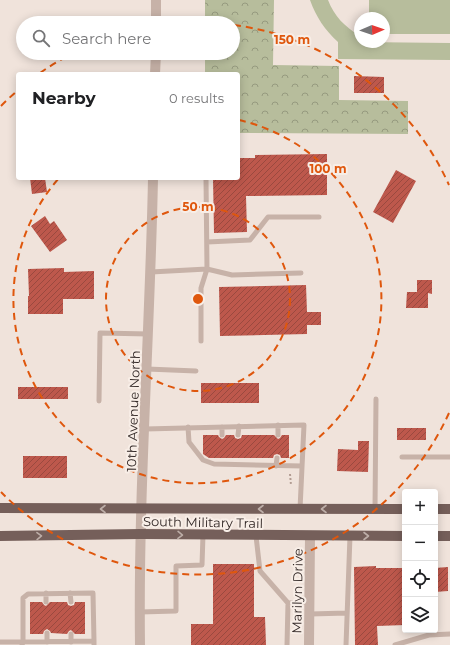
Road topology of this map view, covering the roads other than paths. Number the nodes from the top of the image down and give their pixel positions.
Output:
1 (156, 0) edge
2 (156, 16) edge
3 (156, 60) edge
4 (155, 72) edge
5 (153, 180) edge
6 (206, 180) edge
7 (319, 217) dead end
8 (207, 242) junction
9 (207, 269) junction
10 (151, 272) junction
11 (301, 273) dead end
12 (149, 334) junction
13 (201, 341) dead end
14 (147, 369) junction
15 (196, 371) dead end
16 (376, 398) dead end
17 (99, 401) dead end
18 (278, 425) junction
19 (239, 426) junction
20 (188, 427) junction
21 (222, 427) junction
22 (145, 428) junction
23 (222, 435) dead end
24 (238, 435) dead end
25 (278, 435) dead end
26 (450, 457) edge
27 (221, 458) dead end
28 (238, 458) dead end
29 (277, 458) dead end
30 (402, 458) dead end
31 (221, 464) junction
32 (237, 465) junction
33 (276, 466) junction
34 (302, 466) junction
35 (0, 508) edge
36 (142, 509) junction
37 (300, 509) junction
38 (375, 509) junction
39 (402, 509) edge
40 (438, 509) edge
41 (450, 509) edge
42 (141, 534) junction
43 (203, 535) junction
44 (0, 536) edge
45 (256, 536) junction
46 (310, 536) junction
47 (350, 536) junction
48 (402, 536) edge
49 (438, 536) edge
50 (450, 536) edge
51 (46, 593) junction
52 (70, 593) junction
53 (46, 602) dead end
54 (71, 602) dead end
55 (310, 602) junction
56 (288, 603) junction
57 (140, 612) junction
58 (347, 613) junction
59 (310, 614) junction
60 (47, 633) dead end
61 (71, 634) dead end
62 (450, 634) edge
63 (0, 642) edge
64 (47, 642) junction
65 (71, 642) junction
66 (94, 643) edge
67 (23, 644) edge
68 (140, 645) edge
69 (287, 645) edge
70 (309, 645) edge
71 (346, 645) edge
72 (395, 645) edge

1 - 2 street
3 - 4 street
5 - 10 street, 10th Avenue North
6 - 8 lane
7 - 8 lane
8 - 9 lane
9 - 10 lane
9 - 11 lane
9 - 13 lane
10 - 12 street, 10th Avenue North
12 - 14 street, 10th Avenue North
12 - 17 lane
14 - 15 lane
14 - 22 street, 10th Avenue North
16 - 38 lane
18 - 19 lane
18 - 25 lane
18 - 34 lane
19 - 21 lane
19 - 24 lane
20 - 21 lane
20 - 22 lane
20 - 31 lane
21 - 23 lane
22 - 36 street, 10th Avenue North
26 - 30 lane
27 - 31 lane
28 - 32 lane
29 - 33 lane
31 - 32 lane
32 - 33 lane
33 - 34 lane
34 - 37 lane
36 -> 35 main road, South Military Trail
37 -> 36 main road, South Military Trail
36 - 42 street, 10th Avenue North
38 -> 37 main road, South Military Trail
38 - 39 main road, South Military Trail
40 - 41 main road
42 -> 43 main road, South Military Trail
44 -> 42 main road, South Military Trail
42 - 57 street, 10th Avenue North
43 - 45 main road, South Military Trail
43 - 57 lane
45 - 46 main road, South Military Trail
45 - 56 lane
46 - 47 main road, South Military Trail
46 - 55 street, Marilyn Drive
47 -> 48 main road, South Military Trail
47 - 58 lane
49 - 50 main road
51 - 52 lane
51 - 53 lane
51 - 67 lane
52 - 54 lane
52 - 66 lane
55 - 56 lane
55 - 59 street, Marilyn Drive
56 - 69 lane
57 - 68 street, 10th Avenue North
58 - 59 lane
58 - 71 lane
59 - 70 street, Marilyn Drive
60 - 64 lane
61 - 65 lane
62 - 72 lane
63 - 67 lane
64 - 65 lane
64 - 67 lane
65 - 66 lane

